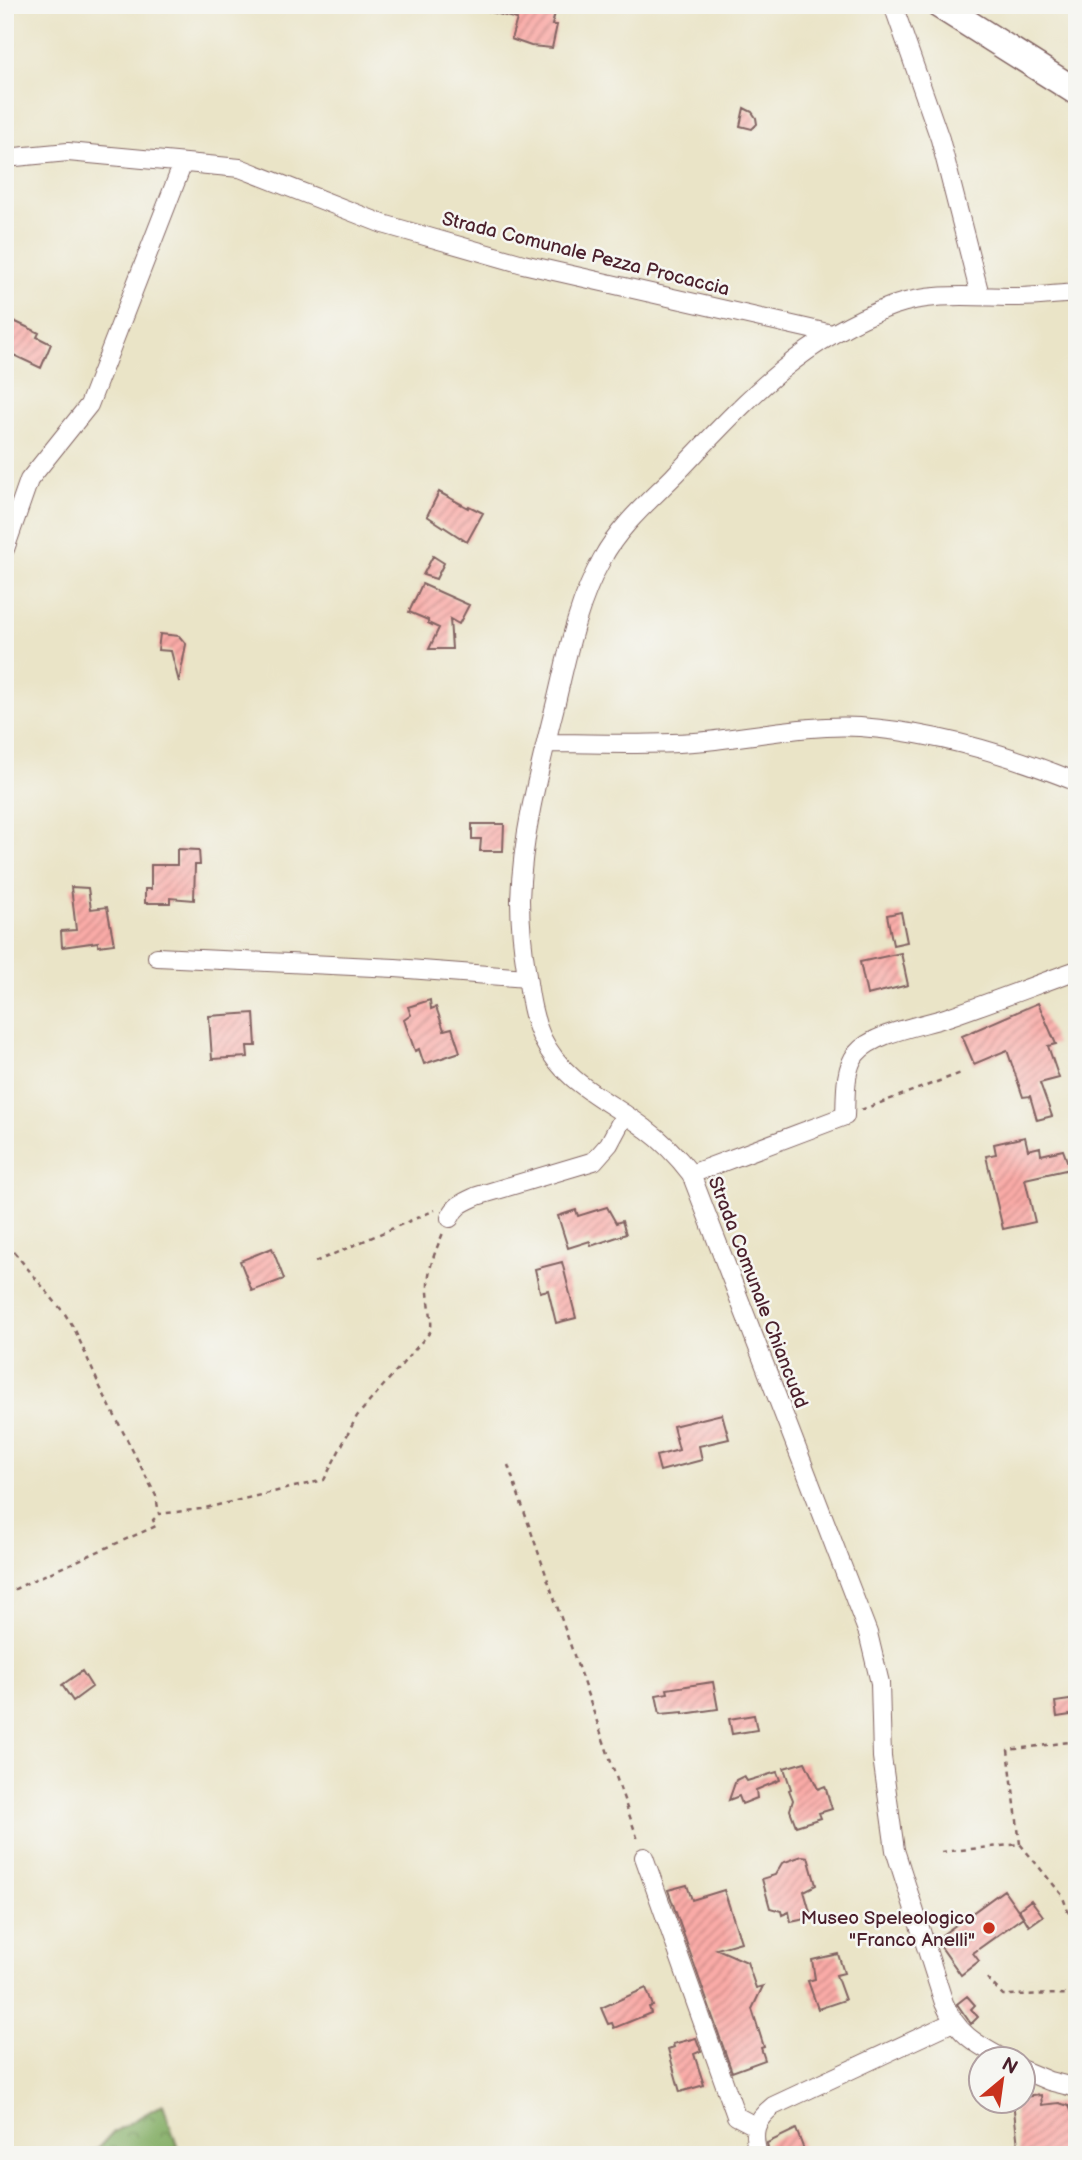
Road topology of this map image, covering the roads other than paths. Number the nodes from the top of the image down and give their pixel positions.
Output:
1 (893, 5) edge
2 (939, 5) edge
3 (1077, 92) edge
4 (5, 158) edge
5 (183, 163) junction
6 (1077, 293) edge
7 (979, 295) junction
8 (832, 334) junction
9 (5, 549) edge
10 (546, 743) junction
11 (1077, 782) edge
12 (157, 957) dead end
13 (1077, 970) edge
14 (527, 978) junction
15 (625, 1114) junction
16 (691, 1174) junction
17 (454, 1211) road end
18 (643, 1857) road end
19 (953, 2022) junction
20 (977, 2044) edge
21 (1036, 2076) edge
22 (1077, 2088) edge
23 (755, 2126) junction
24 (755, 2152) edge

1 - 7 street
2 - 3 main road
4 - 5 street, Strada Comunale Pezza Procaccia
5 - 8 street, Strada Comunale Pezza Procaccia
5 - 9 street
6 - 7 street, Strada Comunale Chiancudd
7 - 8 street, Strada Comunale Chiancudd
8 - 10 street, Strada Comunale Chiancudd
10 - 11 street
10 - 14 street, Strada Comunale Chiancudd
12 - 14 street
13 - 16 street
14 - 15 street, Strada Comunale Chiancudd
15 - 16 street, Strada Comunale Chiancudd
15 - 17 street
16 - 19 street, Strada Comunale Chiancudd
18 - 23 street
19 - 20 street, Strada Comunale Chiancudd
19 - 23 street
21 - 22 street
23 - 24 street

